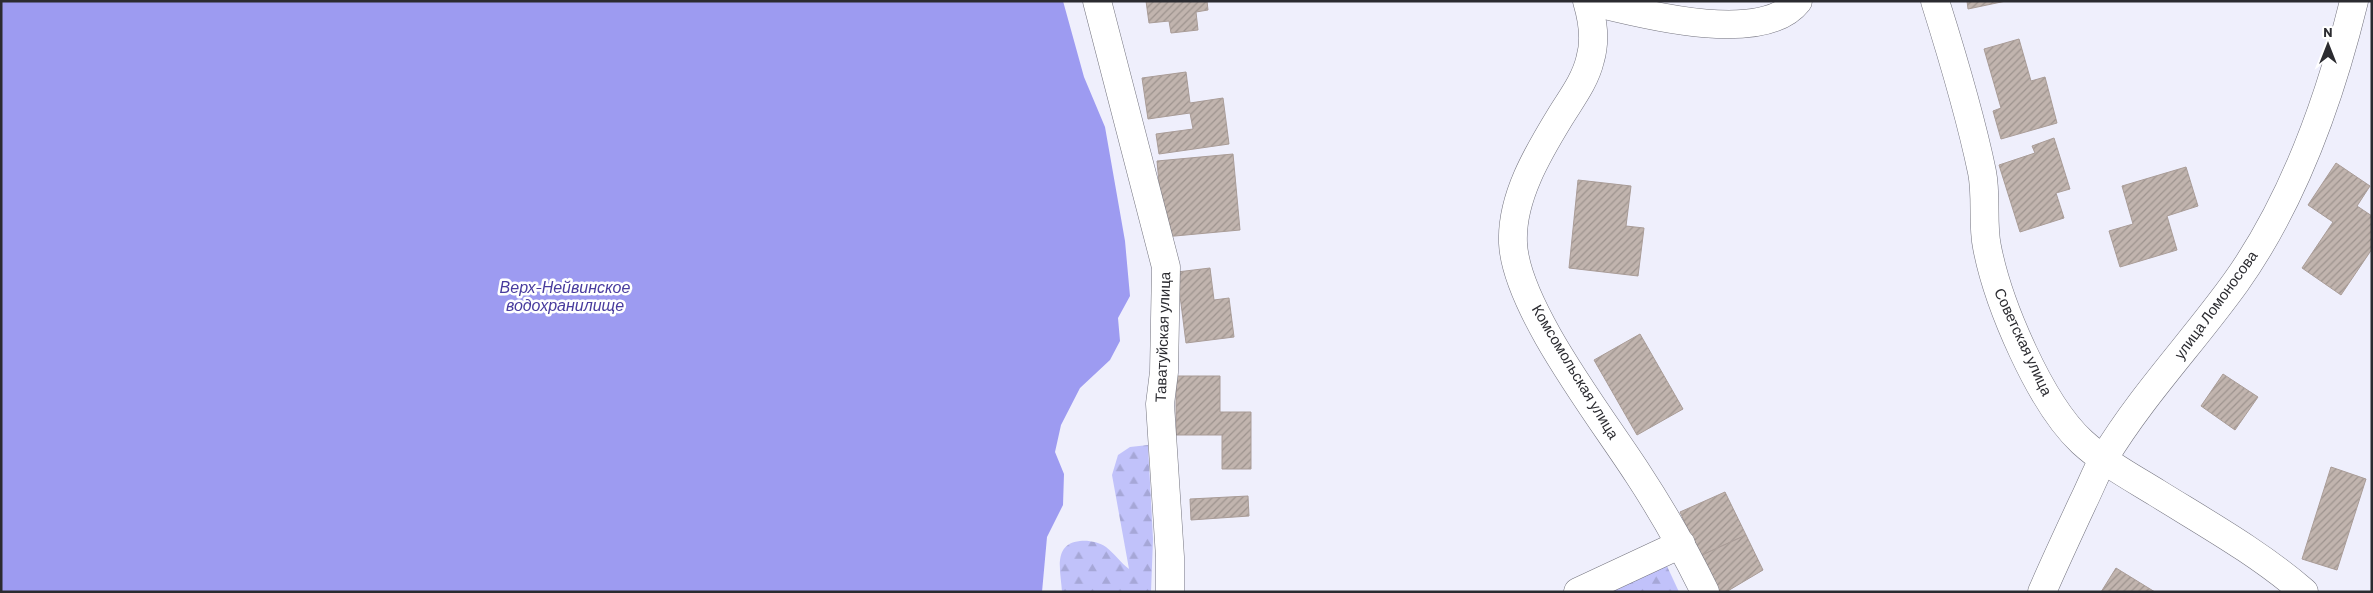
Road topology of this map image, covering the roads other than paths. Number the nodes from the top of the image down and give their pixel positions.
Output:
1 (1097, 1) edge
2 (1588, 1) edge
3 (1798, 1) edge
4 (1935, 1) edge
5 (2354, 1) edge
6 (2103, 460) junction
7 (1681, 544) junction
8 (1170, 592) edge
9 (1578, 592) edge
10 (1705, 592) edge
11 (2042, 592) edge
12 (2304, 592) edge

1 - 8 street, Таватуйская улица
2 - 3 street
2 - 7 street, Комсомольская улица
4 - 6 street, Советская улица
5 - 6 street, улица Ломоносова
6 - 11 street, улица Ломоносова
6 - 12 street, Советская улица
7 - 9 street
7 - 10 street, Комсомольская улица

